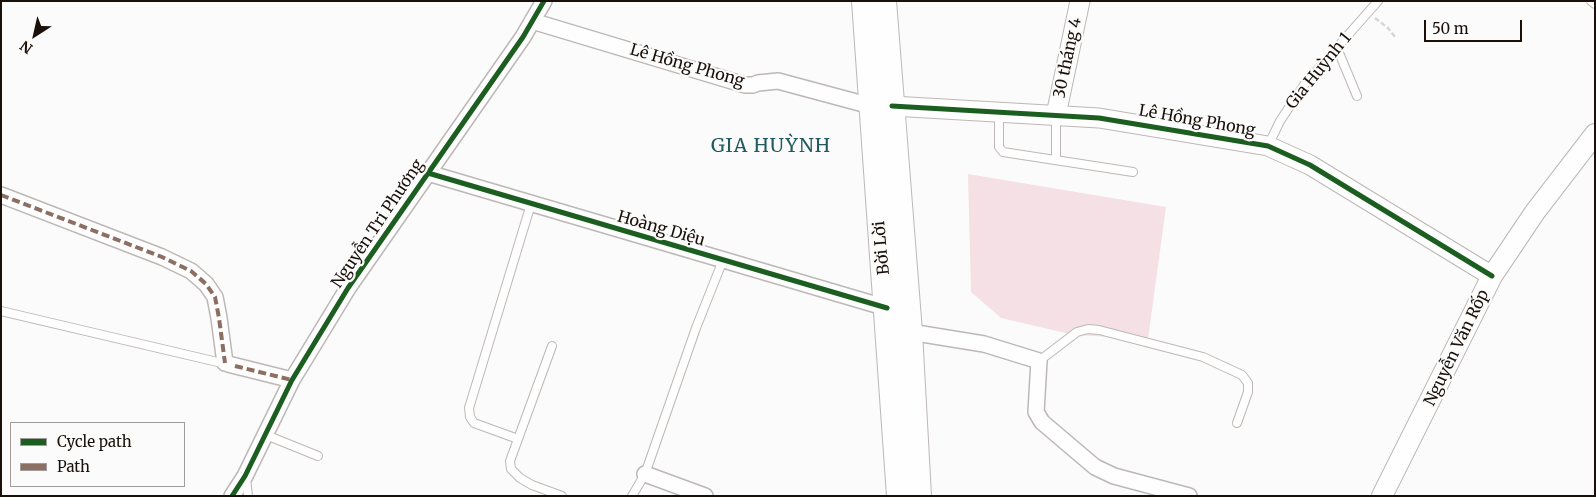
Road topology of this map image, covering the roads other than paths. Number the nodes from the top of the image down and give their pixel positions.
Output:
1 (544, 1) edge
2 (864, 1) edge
3 (884, 1) edge
4 (1080, 1) edge
5 (1378, 1) edge
6 (1590, 1) edge
7 (1595, 4) edge
8 (532, 21) junction
9 (1337, 48) junction
10 (1357, 96) dead end
11 (882, 106) junction
12 (999, 111) junction
13 (1056, 115) junction
14 (1595, 134) edge
15 (1268, 146) junction
16 (1056, 160) junction
17 (1133, 172) dead end
18 (428, 173) junction
19 (1, 195) edge
20 (531, 204) junction
21 (723, 260) junction
22 (1492, 276) junction
23 (887, 308) junction
24 (1, 310) edge
25 (910, 332) junction
26 (552, 346) dead end
27 (1038, 361) junction
28 (229, 364) junction
29 (292, 380) junction
30 (1237, 422) dead end
31 (266, 435) junction
32 (518, 439) junction
33 (318, 456) dead end
34 (645, 474) junction
35 (246, 476) junction
36 (232, 496) edge
37 (248, 496) edge
38 (562, 496) edge
39 (632, 496) edge
40 (705, 496) edge
41 (899, 496) edge
42 (920, 496) edge
43 (1189, 496) edge
44 (1382, 496) edge

1 - 8 street, Nguyễn Tri Phương
2 - 11 highway, Bời Lời
3 - 11 highway, Bời Lời
4 - 13 street, 30 tháng 4
5 - 9 lane, Gia Huỳnh 1
6 - 7 lane
8 - 11 street, Lê Hồng Phong
8 - 18 street, Nguyễn Tri Phương
9 - 10 lane
9 - 15 lane, Gia Huỳnh 1
11 - 12 street, Lê Hồng Phong
11 - 23 highway, Bời Lời
11 - 25 highway, Bời Lời
12 - 13 street, Lê Hồng Phong
12 - 16 lane
13 - 15 street, Lê Hồng Phong
13 - 16 lane
14 - 22 main road, Nguyễn Văn Rốp
15 - 22 street, Lê Hồng Phong
16 - 17 lane
18 - 20 street, Hoàng Diệu
18 - 29 street, Nguyễn Tri Phương
19 - 28 street
20 - 21 street, Hoàng Diệu
20 - 32 lane
21 - 23 street, Hoàng Diệu
21 - 34 lane
22 - 44 main road, Nguyễn Văn Rốp
23 - 41 highway, Bời Lời
24 - 28 lane
25 - 27 street
25 - 42 highway, Bời Lời
26 - 32 lane
27 - 30 lane
27 - 43 street
28 - 29 street
29 - 31 street, Nguyễn Tri Phương
31 - 33 lane
31 - 35 street, Nguyễn Tri Phương
32 - 38 lane
34 - 39 lane
34 - 40 street
35 - 36 street, Nguyễn Tri Phương
35 - 37 lane

